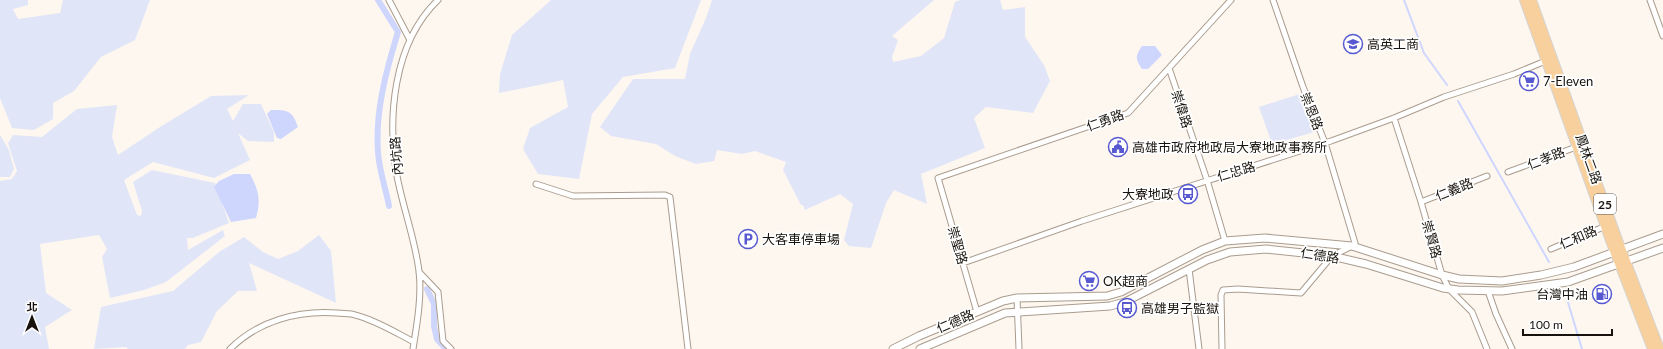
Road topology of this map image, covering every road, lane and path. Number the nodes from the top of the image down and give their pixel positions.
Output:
1 (389, 0) edge
2 (438, 0) edge
3 (1231, 0) edge
4 (1273, 0) edge
5 (1524, 0) edge
6 (1532, 0) edge
7 (1650, 0) edge
8 (1663, 36) edge
9 (410, 40) junction
10 (1549, 59) junction
11 (1169, 68) junction
12 (1394, 118) junction
13 (1325, 143) junction
14 (1580, 145) junction
15 (1508, 172) dead end
16 (1487, 176) dead end
17 (938, 178) joint
18 (1207, 180) junction
19 (536, 184) dead end
20 (1421, 202) junction
21 (1606, 226) junction
22 (1663, 234) edge
23 (1226, 241) junction
24 (1352, 246) junction
25 (1663, 248) edge
26 (1551, 249) dead end
27 (1619, 251) junction
28 (1332, 256) junction
29 (1623, 262) junction
30 (963, 263) junction
31 (1189, 269) junction
32 (419, 272) junction
33 (1442, 275) junction
34 (1449, 288) junction
35 (1488, 291) junction
36 (1017, 298) junction
37 (1018, 311) junction
38 (977, 312) junction
39 (414, 342) junction
40 (230, 349) edge
41 (413, 349) edge
42 (451, 349) edge
43 (688, 349) edge
44 (893, 349) edge
45 (920, 349) edge
46 (1019, 349) edge
47 (1199, 349) edge
48 (1222, 349) edge
49 (1487, 349) edge
50 (1512, 349) edge
51 (1652, 349) edge
52 (1660, 349) edge

1 - 9 street
2 - 9 street, 內坑路
3 - 11 street, 仁勇路
4 - 13 street, 崇恩路
5 - 10 main road, 25
6 - 10 main road, 25
7 - 8 street
9 - 32 street, 內坑路
10 - 12 street, 仁忠路
10 - 14 main road, 鳳林二路 / 25
11 - 17 street, 仁勇路
11 - 18 street, 崇偉路
12 - 13 street, 仁忠路
12 - 20 street, 崇賢路
13 - 18 street, 仁忠路
13 - 24 street, 崇恩路
14 - 15 street, 仁孝路
14 - 21 main road, 鳳林二路 / 25
14 - 27 main road, 鳳林二路 / 25
16 - 20 street, 仁義路
17 - 30 street, 崇聖路
18 - 23 street, 崇偉路
18 - 30 street, 仁忠路
19 - 43 street
20 - 33 street, 崇賢路
21 - 26 street, 仁和路
21 - 27 main road, 鳳林二路 / 25
22 - 27 street, 仁德路
23 - 24 street, 仁德路
23 - 36 street, 仁德路
24 - 28 street
24 - 33 street, 仁德路
25 - 29 street, 仁德路
27 - 29 main road, 鳳林二路 / 25
27 - 33 street, 仁德路
28 - 31 street, 仁德路
28 - 34 street, 仁德路
28 - 48 street
29 - 35 street, 仁德路
29 - 51 main road, 鳳林二路 / 25
29 - 52 main road, 鳳林二路 / 25
30 - 38 street, 崇聖路
31 - 37 street, 仁德路
31 - 47 street
32 - 39 street, 內坑路
32 - 42 street
33 - 34 street, 崇賢路
34 - 35 street, 仁德路
34 - 49 street, 崇賢路
35 - 50 street
36 - 37 street
36 - 38 street, 仁德路
37 - 45 street, 仁德路
37 - 46 street
38 - 44 street, 仁德路
39 - 40 street
39 - 41 street, 內坑路

